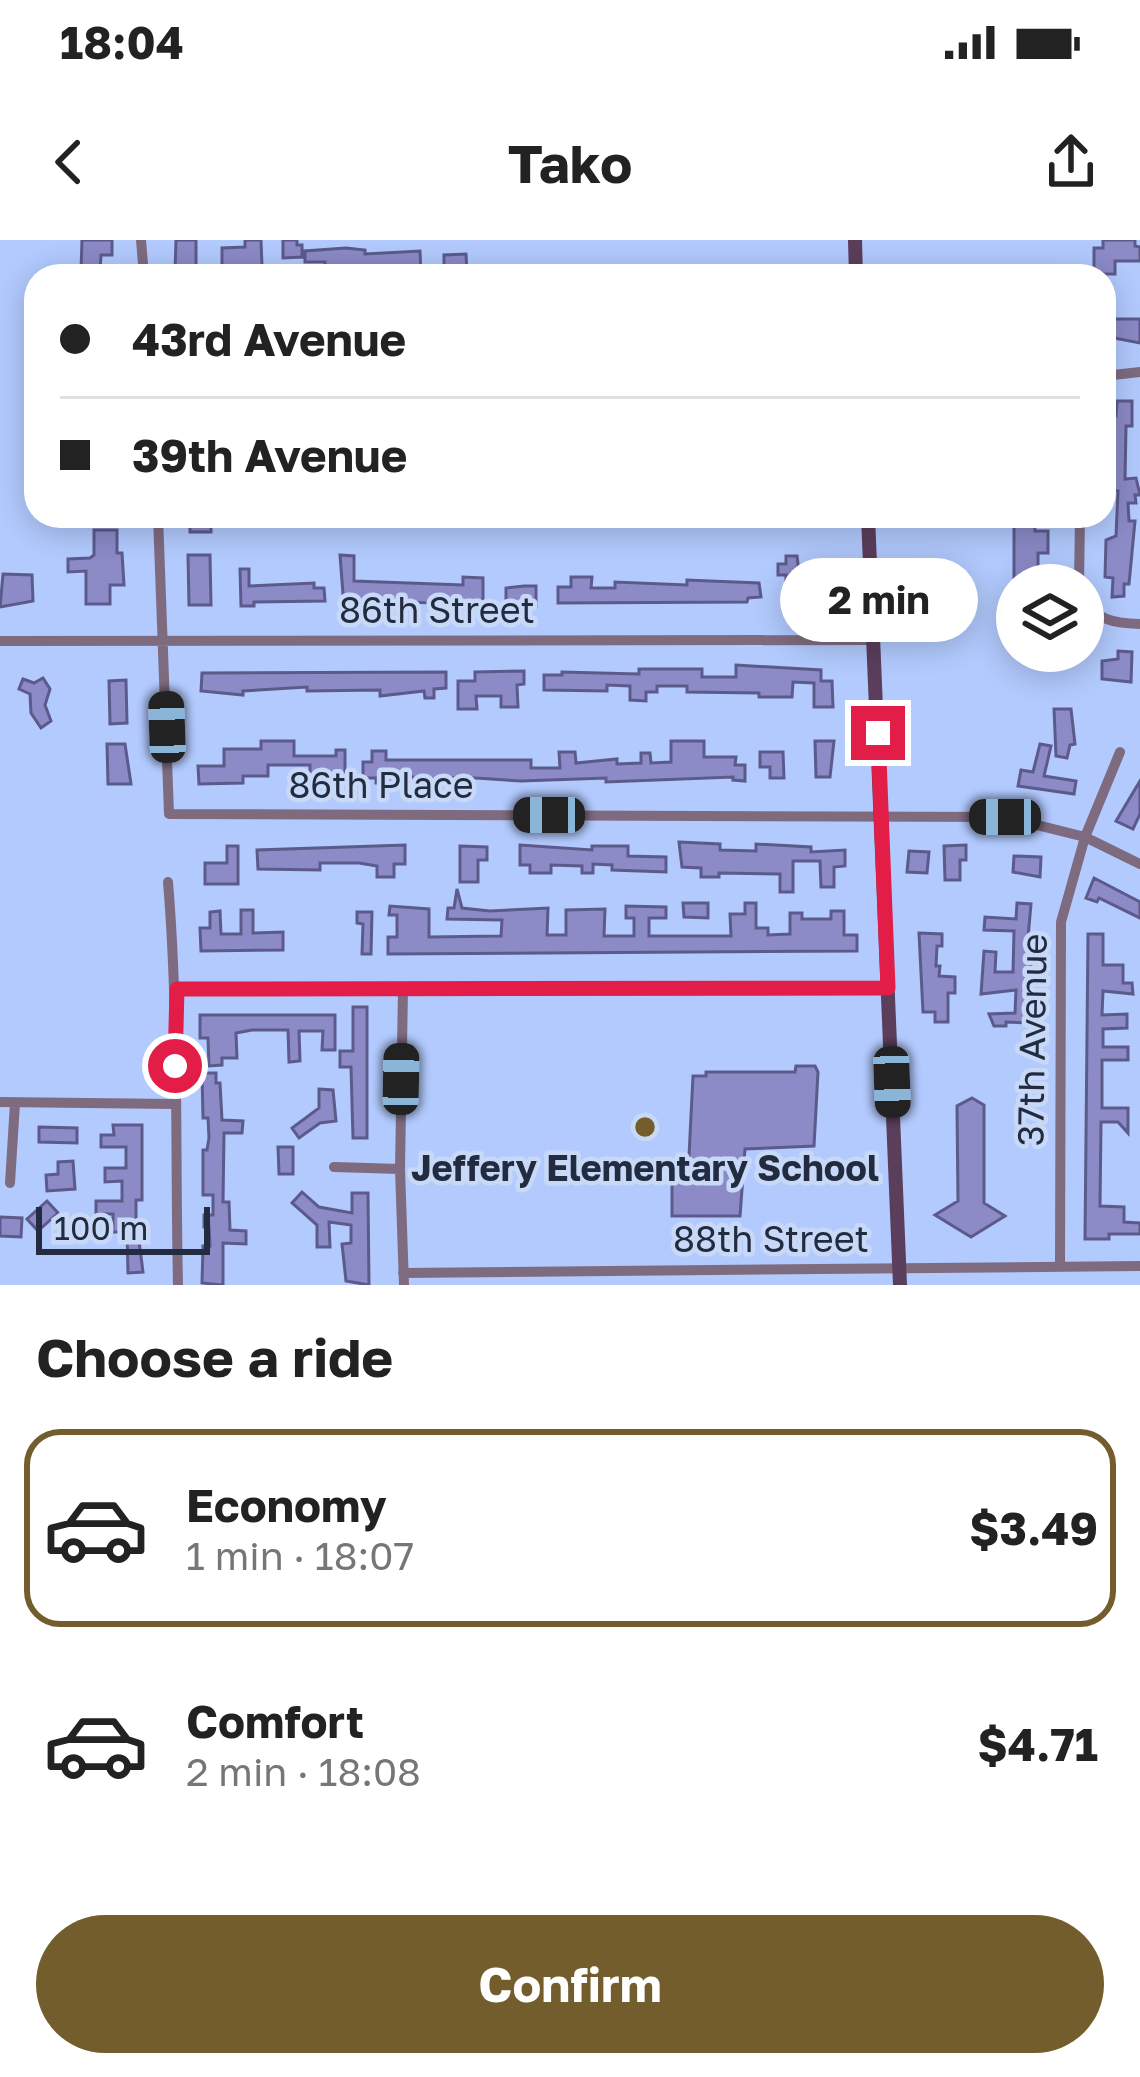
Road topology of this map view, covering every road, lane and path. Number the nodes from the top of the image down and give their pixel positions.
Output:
1 (159, 528) edge
2 (869, 528) edge
3 (1080, 528) edge
4 (1079, 564) edge
5 (1104, 618) edge
6 (1140, 624) edge
7 (164, 639) junction
8 (874, 640) junction
9 (0, 641) edge
10 (1120, 752) dead end
11 (882, 817) junction
12 (1085, 837) junction
13 (1140, 864) edge
14 (168, 882) dead end
15 (888, 988) junction
16 (177, 989) junction
17 (403, 989) junction
18 (0, 1102) edge
19 (15, 1103) junction
20 (174, 1104) junction
21 (334, 1167) dead end
22 (400, 1168) junction
23 (10, 1183) dead end
24 (1060, 1266) junction
25 (1140, 1266) edge
26 (899, 1268) junction
27 (404, 1279) edge
28 (178, 1285) edge
29 (900, 1285) edge

1 - 7 street
2 - 8 main road
3 - 4 street
5 - 6 street
7 - 8 street, 86th Street
7 - 9 street, 86th Street
7 - 11 street, 86th Place
8 - 11 main road
10 - 12 street, 37th Avenue
11 - 12 street, 86th Place
11 - 15 main road
12 - 13 street, 86th Place
12 - 24 street, 37th Avenue
14 - 16 street
15 - 17 street
15 - 26 main road
16 - 17 street
16 - 20 street
17 - 22 street
18 - 19 street
19 - 20 street
19 - 23 street
20 - 28 street
21 - 22 street
22 - 27 street
24 - 25 street, 88th Street
24 - 26 street, 88th Street
26 - 27 street, 88th Street
26 - 29 main road

